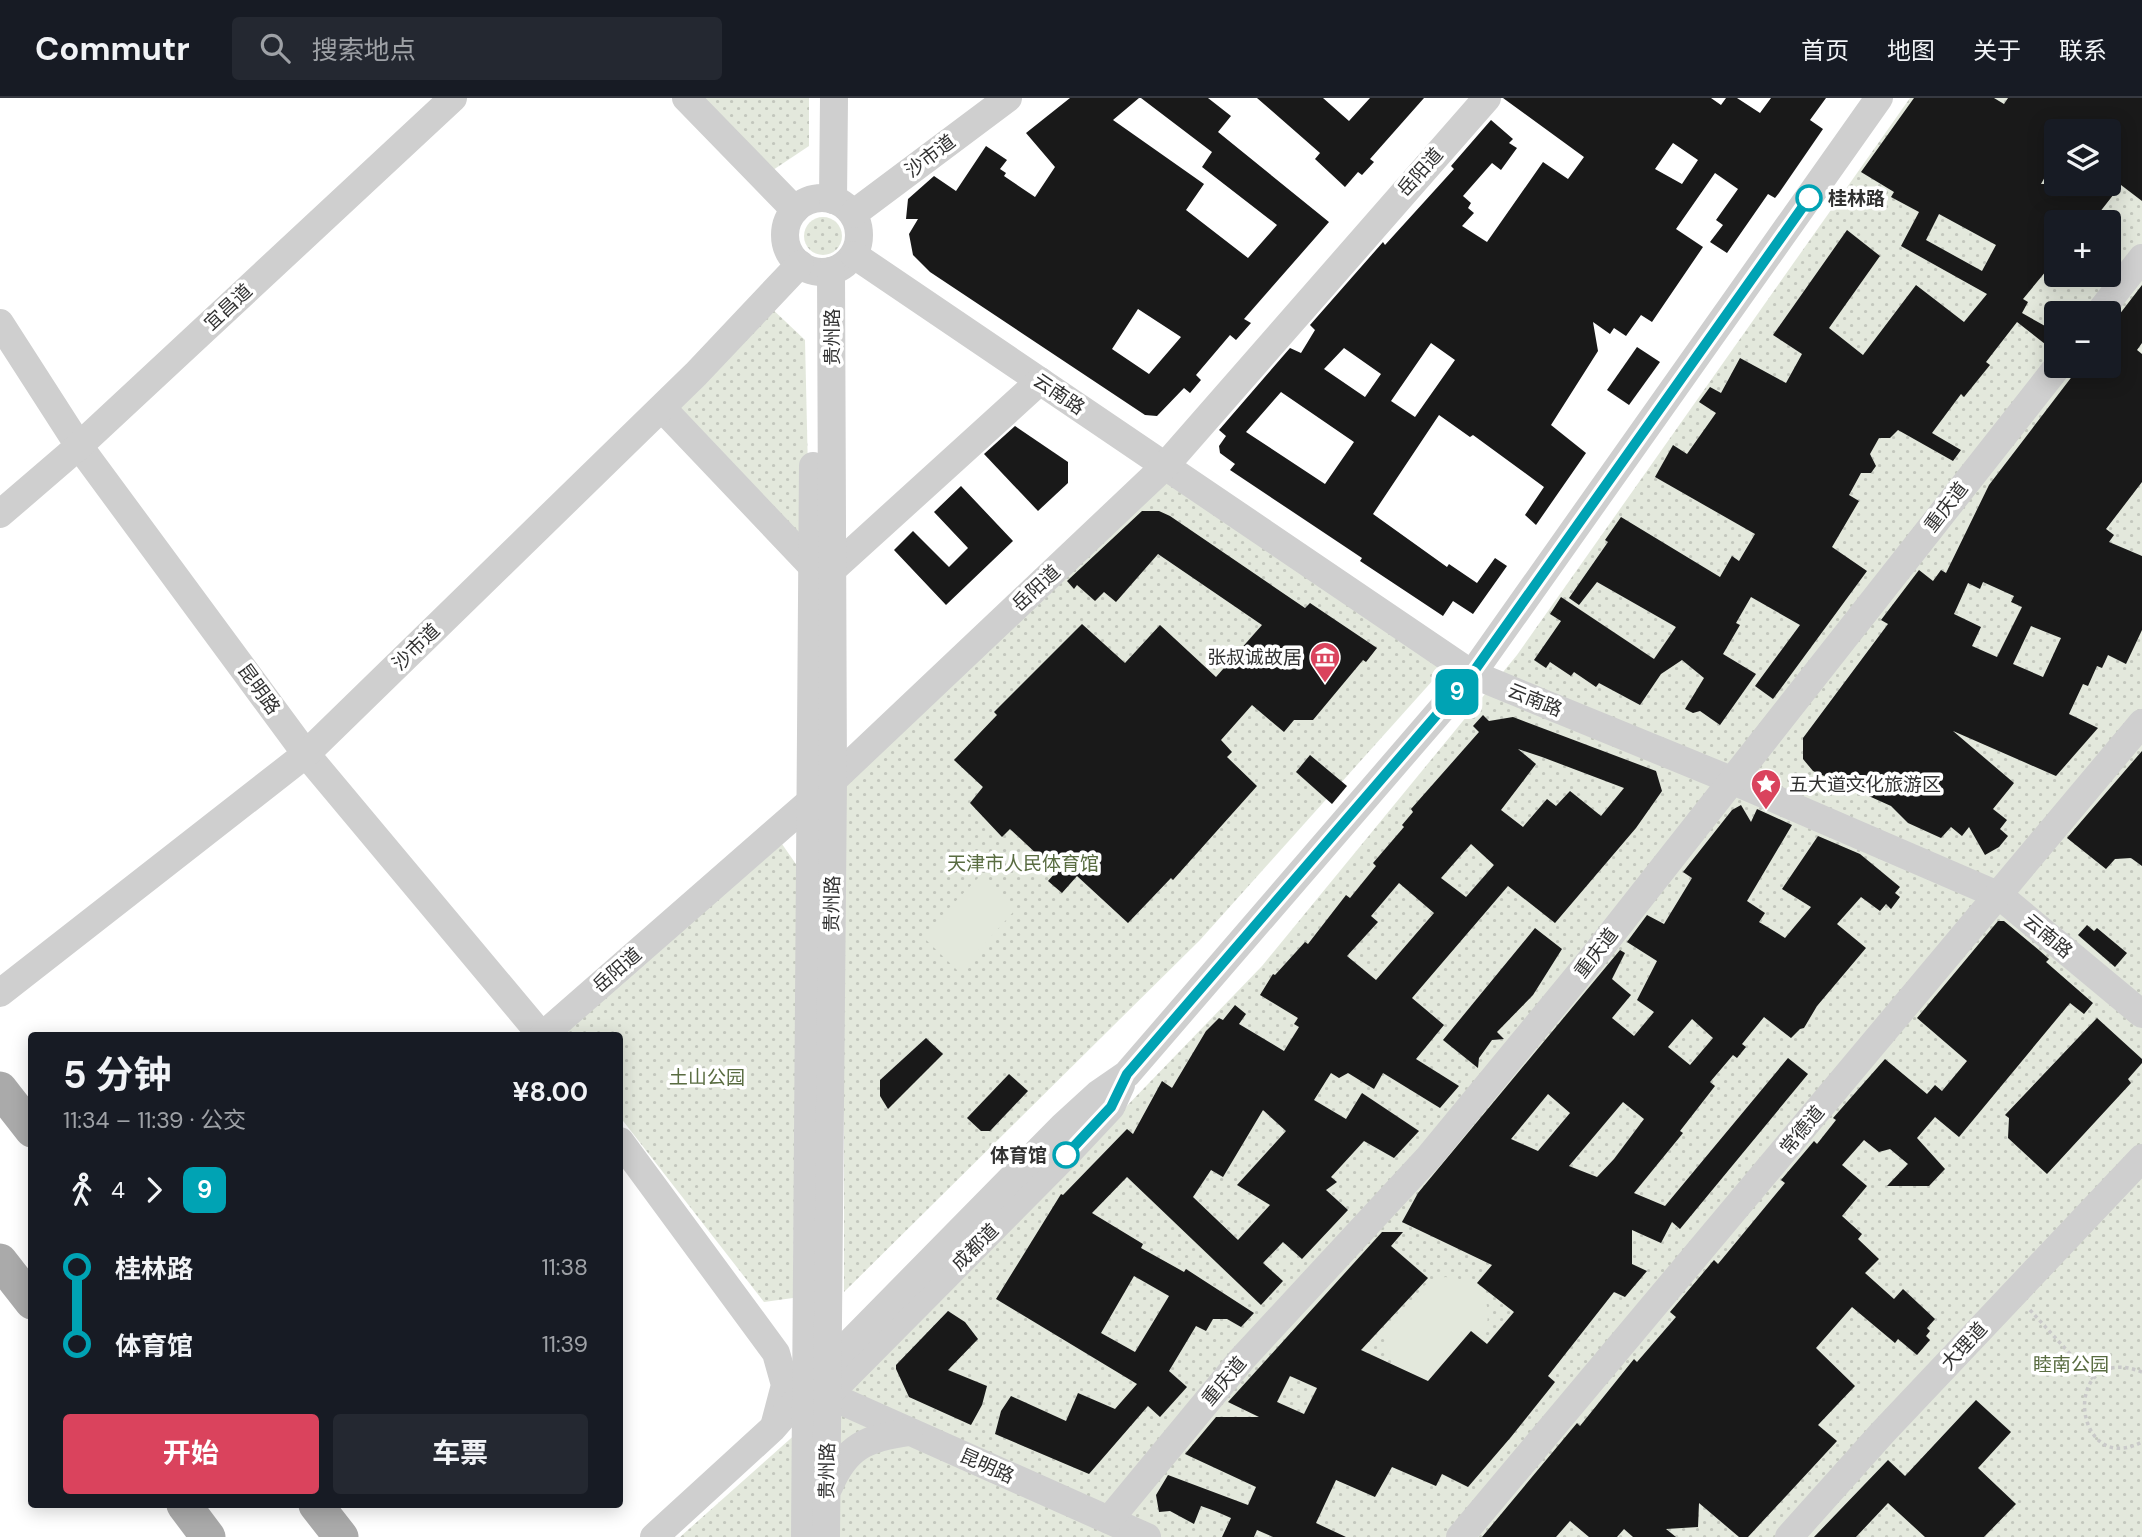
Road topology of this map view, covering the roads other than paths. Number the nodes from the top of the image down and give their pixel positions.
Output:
1 (453, 98) edge
2 (815, 98) edge
3 (834, 98) edge
4 (1008, 98) edge
5 (1487, 98) edge
6 (1880, 98) edge
7 (688, 99) edge
8 (824, 206) junction
9 (2142, 258) edge
10 (824, 265) junction
11 (2108, 301) edge
12 (0, 323) edge
13 (2049, 378) edge
14 (1040, 381) junction
15 (662, 408) junction
16 (79, 446) junction
17 (1165, 466) junction
18 (0, 513) edge
19 (822, 568) junction
20 (1472, 674) junction
21 (2142, 723) edge
22 (306, 754) junction
23 (834, 780) junction
24 (1731, 780) junction
25 (812, 800) junction
26 (2000, 896) junction
27 (0, 993) edge
28 (2142, 1014) edge
29 (539, 1032) edge
30 (547, 1032) edge
31 (1127, 1074) junction
32 (0, 1088) edge
33 (28, 1125) edge
34 (623, 1146) edge
35 (2142, 1158) edge
36 (0, 1261) edge
37 (28, 1297) edge
38 (827, 1301) junction
39 (884, 1308) junction
40 (826, 1367) junction
41 (817, 1393) junction
42 (772, 1429) junction
43 (909, 1432) junction
44 (827, 1493) junction
45 (186, 1508) edge
46 (318, 1508) edge
47 (1109, 1520) junction
48 (208, 1537) edge
49 (341, 1537) edge
50 (654, 1537) edge
51 (805, 1537) edge
52 (826, 1537) edge
53 (1147, 1537) edge
54 (1460, 1537) edge
55 (1789, 1537) edge

1 - 16 street, 宜昌道
2 - 8 street, 贵州路
3 - 8 street, 贵州路
4 - 8 street, 沙市道
5 - 17 street, 岳阳道
6 - 20 street, 成都道
7 - 8 street
8 - 10 street, 贵州路
8 - 10 street, 贵州路
9 - 11 street
10 - 14 street, 云南路
10 - 15 street, 沙市道
10 - 19 street, 贵州路
12 - 16 street, 昆明路
13 - 24 street, 重庆道
14 - 17 street, 云南路
14 - 19 street
15 - 19 street
15 - 22 street, 沙市道
16 - 18 street, 宜昌道
16 - 22 street, 昆明路
17 - 20 street, 云南路
17 - 23 street, 岳阳道
19 - 23 street, 贵州路
19 - 25 street, 贵州路
20 - 24 street, 云南路
20 - 31 street, 成都道
21 - 26 street, 常德道
22 - 27 street, 沙市道
22 - 29 street, 昆明路
23 - 25 street, 岳阳道
23 - 38 street, 贵州路
24 - 26 street, 云南路
24 - 47 street, 重庆道
25 - 30 street, 岳阳道
25 - 41 street, 贵州路
26 - 28 street, 云南路
26 - 54 street, 常德道
31 - 39 street, 成都道
31 - 41 street, 成都道
32 - 33 main road
34 - 42 street
35 - 55 street, 大理道
36 - 37 main road
38 - 39 street
38 - 40 street, 贵州路
39 - 40 street, 成都道
40 - 41 street, 贵州路
41 - 42 street, 成都道
41 - 43 street, 昆明路
41 - 44 street, 贵州路
41 - 51 street, 贵州路
42 - 50 street, 成都道
43 - 44 street
43 - 47 street, 昆明路
44 - 52 street, 贵州路
45 - 48 main road
46 - 49 main road
47 - 53 street, 昆明路

